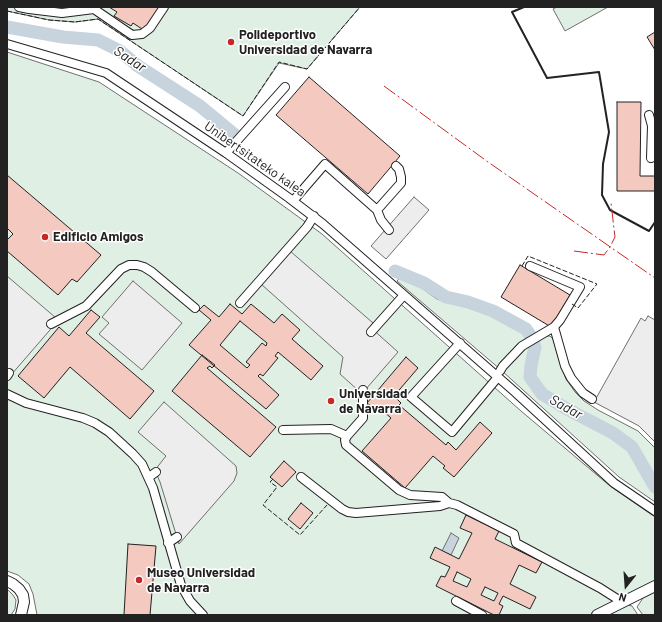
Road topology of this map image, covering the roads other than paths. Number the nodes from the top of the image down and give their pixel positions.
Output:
1 (19, 7) edge
2 (71, 7) edge
3 (164, 7) edge
4 (95, 8) edge
5 (62, 13) junction
6 (7, 44) edge
7 (285, 87) dead end
8 (649, 115) dead end
9 (653, 125) edge
10 (226, 153) junction
11 (651, 158) dead end
12 (396, 166) dead end
13 (293, 201) junction
14 (377, 210) junction
15 (314, 216) junction
16 (389, 230) dead end
17 (530, 266) dead end
18 (404, 295) junction
19 (240, 303) dead end
20 (195, 308) dead end
21 (50, 324) dead end
22 (554, 327) junction
23 (371, 332) dead end
24 (460, 344) junction
25 (499, 374) junction
26 (363, 390) dead end
27 (7, 394) edge
28 (592, 399) dead end
29 (283, 430) dead end
30 (346, 441) junction
31 (156, 472) dead end
32 (149, 477) junction
33 (301, 477) dead end
34 (449, 503) junction
35 (655, 511) edge
36 (177, 537) dead end
37 (168, 543) junction
38 (7, 581) edge
39 (655, 586) edge
40 (456, 601) dead end
41 (622, 602) junction
42 (24, 613) edge
43 (203, 615) edge
44 (482, 615) edge
45 (597, 615) edge

1 - 5 street
2 - 5 street
3 - 4 street
4 - 5 street
6 - 10 street, Unibertsitateko kalea
7 - 10 street
8 - 9 street
9 - 11 street
10 - 13 street, Unibertsitateko kalea
12 - 14 street
13 - 14 street
13 - 15 street, Unibertsitateko kalea
14 - 16 street
15 - 18 street, Unibertsitateko kalea
15 - 19 street
17 - 22 street
18 - 23 street
18 - 24 street, Unibertsitateko kalea
20 - 21 street
22 - 25 street
22 - 28 street
24 - 25 street, Unibertsitateko kalea
24 - 25 street
25 - 35 street, Unibertsitateko kalea
26 - 30 street
27 - 32 street
29 - 30 street
30 - 34 street
31 - 32 street
32 - 37 street
33 - 34 street
34 - 41 street
36 - 37 street
37 - 43 street
38 - 42 main road
39 - 41 main road
40 - 44 street
41 - 45 main road

